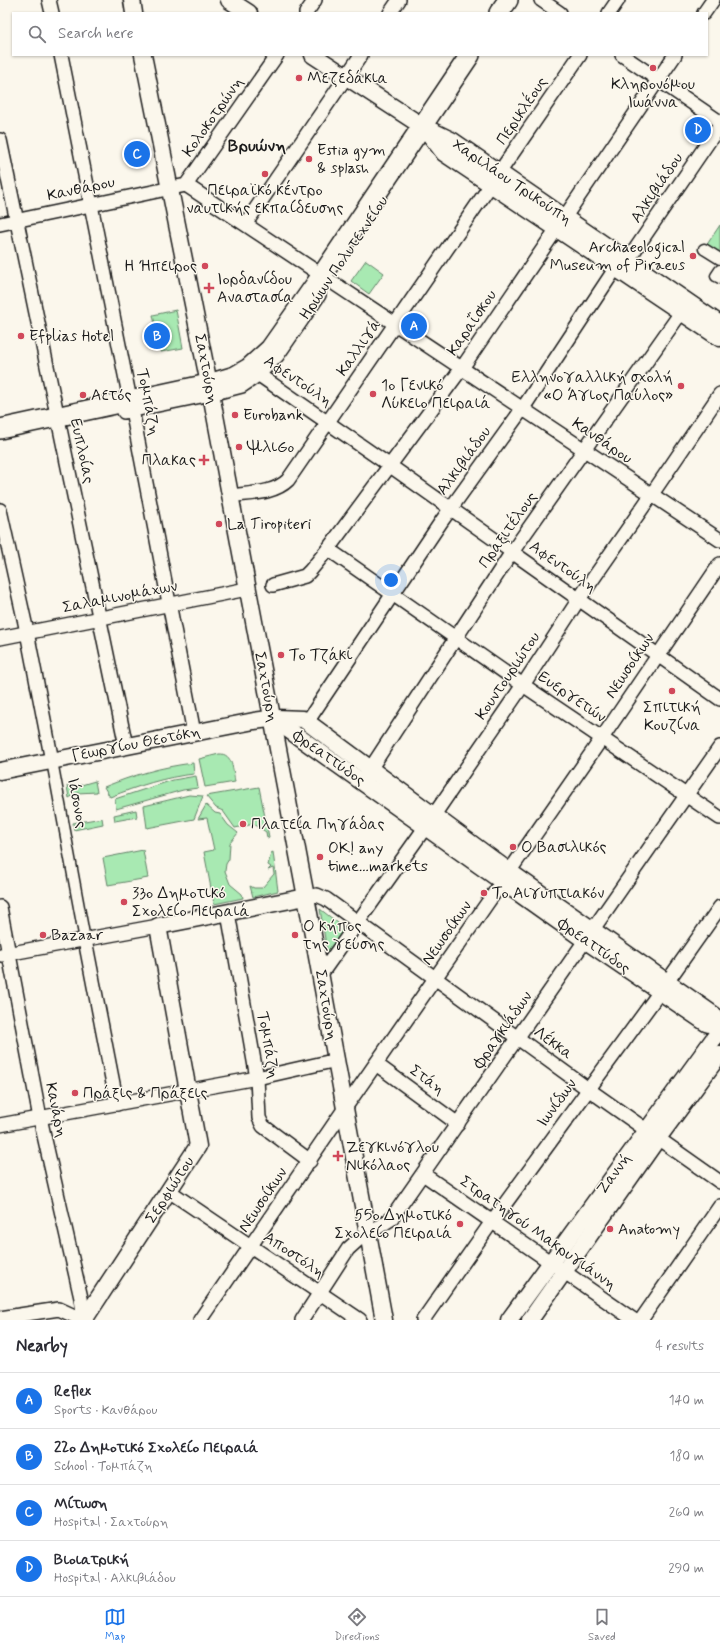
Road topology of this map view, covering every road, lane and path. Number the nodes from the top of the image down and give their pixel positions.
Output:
1 (49, 0) edge
2 (132, 0) edge
3 (229, 0) edge
4 (314, 0) edge
5 (399, 0) edge
6 (508, 0) edge
7 (518, 0) edge
8 (541, 0) edge
9 (618, 0) edge
10 (713, 0) edge
11 (52, 12) edge
12 (134, 12) edge
13 (247, 12) edge
14 (307, 12) edge
15 (391, 12) edge
16 (500, 12) edge
17 (510, 12) edge
18 (559, 12) edge
19 (610, 12) edge
20 (705, 12) edge
21 (60, 56) edge
22 (143, 56) edge
23 (276, 56) edge
24 (316, 56) edge
25 (361, 56) edge
26 (469, 56) edge
27 (480, 56) edge
28 (579, 56) edge
29 (623, 56) edge
30 (674, 56) edge
31 (347, 77) junction
32 (658, 80) junction
33 (720, 124) edge
34 (427, 129) junction
35 (0, 140) edge
36 (496, 179) junction
37 (186, 184) junction
38 (170, 188) junction
39 (91, 204) junction
40 (17, 220) junction
41 (246, 223) junction
42 (561, 223) junction
43 (0, 224) edge
44 (704, 249) dead end
45 (720, 259) edge
46 (621, 264) junction
47 (720, 270) edge
48 (326, 277) junction
49 (720, 278) edge
50 (685, 307) junction
51 (396, 324) junction
52 (720, 324) edge
53 (720, 338) edge
54 (462, 368) junction
55 (253, 371) junction
56 (210, 389) junction
57 (720, 394) edge
58 (131, 406) junction
59 (523, 408) junction
60 (58, 421) junction
61 (327, 422) junction
62 (0, 429) edge
63 (0, 437) edge
64 (585, 450) junction
65 (389, 465) junction
66 (652, 494) junction
67 (230, 496) junction
68 (451, 509) junction
69 (0, 510) edge
70 (720, 540) edge
71 (328, 549) junction
72 (512, 552) junction
73 (720, 564) edge
74 (273, 585) dead end
75 (247, 589) junction
76 (392, 594) junction
77 (579, 599) junction
78 (169, 605) junction
79 (100, 618) junction
80 (27, 632) junction
81 (0, 638) edge
82 (456, 638) junction
83 (658, 655) junction
84 (523, 685) junction
85 (720, 700) edge
86 (272, 718) junction
87 (307, 722) junction
88 (194, 733) junction
89 (602, 738) junction
90 (126, 746) junction
91 (720, 747) edge
92 (52, 761) junction
93 (0, 771) edge
94 (367, 775) junction
95 (687, 795) junction
96 (720, 818) edge
97 (430, 821) junction
98 (507, 877) junction
99 (306, 896) junction
100 (0, 907) edge
101 (720, 907) edge
102 (228, 913) junction
103 (358, 922) junction
104 (158, 926) junction
105 (589, 936) junction
106 (85, 940) junction
107 (4, 954) edge
108 (321, 974) junction
109 (436, 979) junction
110 (663, 987) junction
111 (720, 1027) edge
112 (517, 1038) junction
113 (720, 1054) edge
114 (336, 1060) junction
115 (376, 1064) junction
116 (257, 1078) junction
117 (588, 1089) junction
118 (188, 1091) junction
119 (117, 1104) junction
120 (345, 1108) junction
121 (40, 1118) junction
122 (458, 1124) junction
123 (0, 1125) edge
124 (652, 1134) junction
125 (310, 1161) junction
126 (423, 1174) junction
127 (720, 1182) edge
128 (169, 1191) junction
129 (720, 1206) edge
130 (491, 1222) junction
131 (368, 1234) junction
132 (251, 1247) junction
133 (550, 1263) junction
134 (564, 1273) junction
135 (320, 1293) junction
136 (0, 1318) edge
137 (84, 1320) edge
138 (200, 1320) edge
139 (302, 1320) edge
140 (360, 1320) edge
141 (384, 1320) edge
142 (423, 1320) edge
143 (509, 1320) edge
144 (530, 1320) edge
145 (634, 1320) edge
146 (641, 1320) edge

1 - 11 street
2 - 12 street
3 - 13 street
4 - 14 street
5 - 15 street
6 - 16 main road
7 - 17 street
8 - 18 street
9 - 19 street
10 - 20 street
21 - 39 street, Τομπάζη
22 - 38 street, Σαχτούρη
23 - 37 street, Κολοκοτρώνη
24 - 31 street, Χαριλάου Τρικούπη
25 - 31 street
26 - 34 main road, Ηρώων Πολυτεχνείου
27 - 34 street, Ηρώων Πολυτεχνείου
28 - 36 street, Περικλέους
29 - 32 street
30 - 32 street, Καραΐσκου
31 - 34 street, Χαριλάου Τρικούπη
31 - 41 street
32 - 33 street
32 - 42 street, Καραΐσκου
33 - 46 street, Αλκιβιάδου
34 - 36 street, Χαριλάου Τρικούπη
34 - 48 main road, Ηρώων Πολυτεχνείου
35 - 40 street, Ευπλοίας
36 - 42 street, Χαριλάου Τρικούπη
36 - 51 street, Καλλιγά
37 - 38 street
37 - 41 street, Κανθάρου
38 - 39 street, Κανθάρου
38 - 56 street, Σαχτούρη
39 - 40 street, Κανθάρου
39 - 58 street, Τομπάζη
40 - 43 street, Κανθάρου
40 - 60 street, Ευπλοίας
41 - 48 street, Κανθάρου
42 - 46 street, Χαριλάου Τρικούπη
42 - 54 street, Καραΐσκου
44 - 45 street
46 - 50 street, Χαριλάου Τρικούπη
46 - 59 street, Αλκιβιάδου
47 - 49 street
48 - 51 street, Κανθάρου
48 - 55 main road, Ηρώων Πολυτεχνείου
50 - 52 street, Χαριλάου Τρικούπη
50 - 53 street, Χαριλάου Τρικούπη
50 - 64 street, Πραξιτέλους
51 - 54 street, Κανθάρου
51 - 61 street, Καλλιγά
54 - 59 street, Κανθάρου
54 - 65 street, Καραΐσκου
55 - 56 main road, Ηρώων Πολυτεχνείου
55 - 61 street, Αφεντούλη
56 - 58 main road, Ηρώων Πολυτεχνείου
56 - 67 street, Σαχτούρη
57 - 66 street, Κουντουριώτου
58 - 60 main road, Ηρώων Πολυτεχνείου
58 - 78 street, Τομπάζη
59 - 64 street, Κανθάρου
59 - 68 street, Αλκιβιάδου
60 - 62 main road, Ηρώων Πολυτεχνείου
60 - 63 street
60 - 79 street, Ευπλοίας
61 - 65 street, Αφεντούλη
61 - 67 street, Καλλιγά
64 - 66 street, Κανθάρου
64 - 72 street, Πραξιτέλους
65 - 68 street, Αφεντούλη
65 - 71 street, Καραΐσκου
66 - 70 street, Κανθάρου
66 - 77 street, Κουντουριώτου
67 - 75 street, Σαχτούρη
68 - 72 street, Αφεντούλη
68 - 76 street, Αλκιβιάδου
69 - 80 street, Ιάσονος
71 - 74 street, Καραΐσκου
71 - 76 street, Ευεργετών
72 - 77 street, Αφεντούλη
72 - 82 street, Πραξιτέλους
73 - 83 street, Νεωσοίκων
75 - 78 street, Σαλαμινομάχων
75 - 86 street, Σαχτούρη
76 - 82 street, Ευεργετών
76 - 87 street, Αλκιβιάδου
77 - 83 street, Αφεντούλη
77 - 84 street, Κουντουριώτου
78 - 79 street, Σαλαμινομάχων
78 - 88 street, Τομπάζη
79 - 80 street, Σαλαμινομάχων
79 - 90 street, Ευπλοίας
80 - 81 street, Σαλαμινομάχων
80 - 92 street, Ιάσονος
82 - 84 street, Ευεργετών
82 - 94 street, Πραξιτέλους
83 - 85 street, Αφεντούλη
83 - 89 street, Νεωσοίκων
84 - 89 street, Ευεργετών
84 - 97 street, Κουντουριώτου
86 - 87 street, Φρεαττύδος
86 - 88 street, Γεωργίου Θεοτόκη
86 - 94 street, Φρεαττύδος
86 - 99 street, Σαχτούρη
87 - 94 street, Φρεαττύδος
88 - 90 street, Γεωργίου Θεοτόκη
89 - 95 street, Ευεργετών
89 - 98 street, Νεωσοίκων
90 - 92 street, Γεωργίου Θεοτόκη
91 - 95 street, Φραγκιάδων
92 - 93 street, Γεωργίου Θεοτόκη
92 - 106 street, Ιάσονος
94 - 97 street, Φρεαττύδος
95 - 96 street, Ευεργετών
95 - 105 street, Φραγκιάδων
97 - 98 street, Φρεαττύδος
97 - 103 street, Κουντουριώτου
98 - 105 street, Φρεαττύδος
98 - 109 street, Νεωσοίκων
99 - 102 street
99 - 103 street, Λέκκα
99 - 108 street, Σαχτούρη
100 - 107 street, Κανάρη
101 - 110 street, Ιωνίδων
102 - 104 street
102 - 116 street, Τομπάζη
103 - 108 street, Κουντουριώτου
103 - 109 street, Λέκκα
104 - 106 street
104 - 118 street, Σερφιώτου
105 - 110 street, Φρεαττύδος
105 - 112 street, Φραγκιάδων
106 - 107 street
106 - 119 street, Ιάσονος
107 - 121 street, Κανάρη
108 - 114 street, Σαχτούρη
109 - 112 street, Λέκκα
109 - 115 street, Νεωσοίκων
110 - 111 street, Φρεαττύδος
110 - 117 street, Ιωνίδων
111 - 124 street, Ζαννή
112 - 117 street, Λέκκα
112 - 122 street, Φραγκιάδων
113 - 124 street, Ζαννή
114 - 116 street
114 - 120 street, Σαχτούρη
115 - 120 street, Νεωσοίκων
115 - 122 street, Στάη
116 - 118 street
116 - 125 street, Τομπάζη
117 - 124 street, Λέκκα
117 - 130 street, Ιωνίδων
118 - 119 street
118 - 128 street, Σερφιώτου
119 - 121 street
120 - 125 street, Νεωσοίκων
120 - 131 street, Σαχτούρη
121 - 123 street
121 - 137 street, Κανάρη
122 - 126 street, Φραγκιάδων
124 - 127 street, Λέκκα
124 - 133 street, Ζαννή
124 - 134 street, Ζαννή
125 - 132 street, Νεωσοίκων
126 - 130 street, Στρατηγού Μακρυγιάννη
126 - 131 street, Φραγκιάδων
128 - 132 street, Αποστόλη
128 - 137 street, Σερφιώτου
129 - 146 street
130 - 133 street, Στρατηγού Μακρυγιάννη
130 - 142 street, Ιωνίδων
131 - 135 street, Φραγκιάδων
131 - 141 street, Σαχτούρη
132 - 135 street, Αποστόλη
132 - 138 street, Νεωσοίκων
133 - 134 street, Στρατηγού Μακρυγιάννη
133 - 143 street, Ζαννή
134 - 144 street, Ζαννή
134 - 145 street, Στρατηγού Μακρυγιάννη
135 - 139 street, Φραγκιάδων
135 - 140 street, Αποστόλη
136 - 137 street

